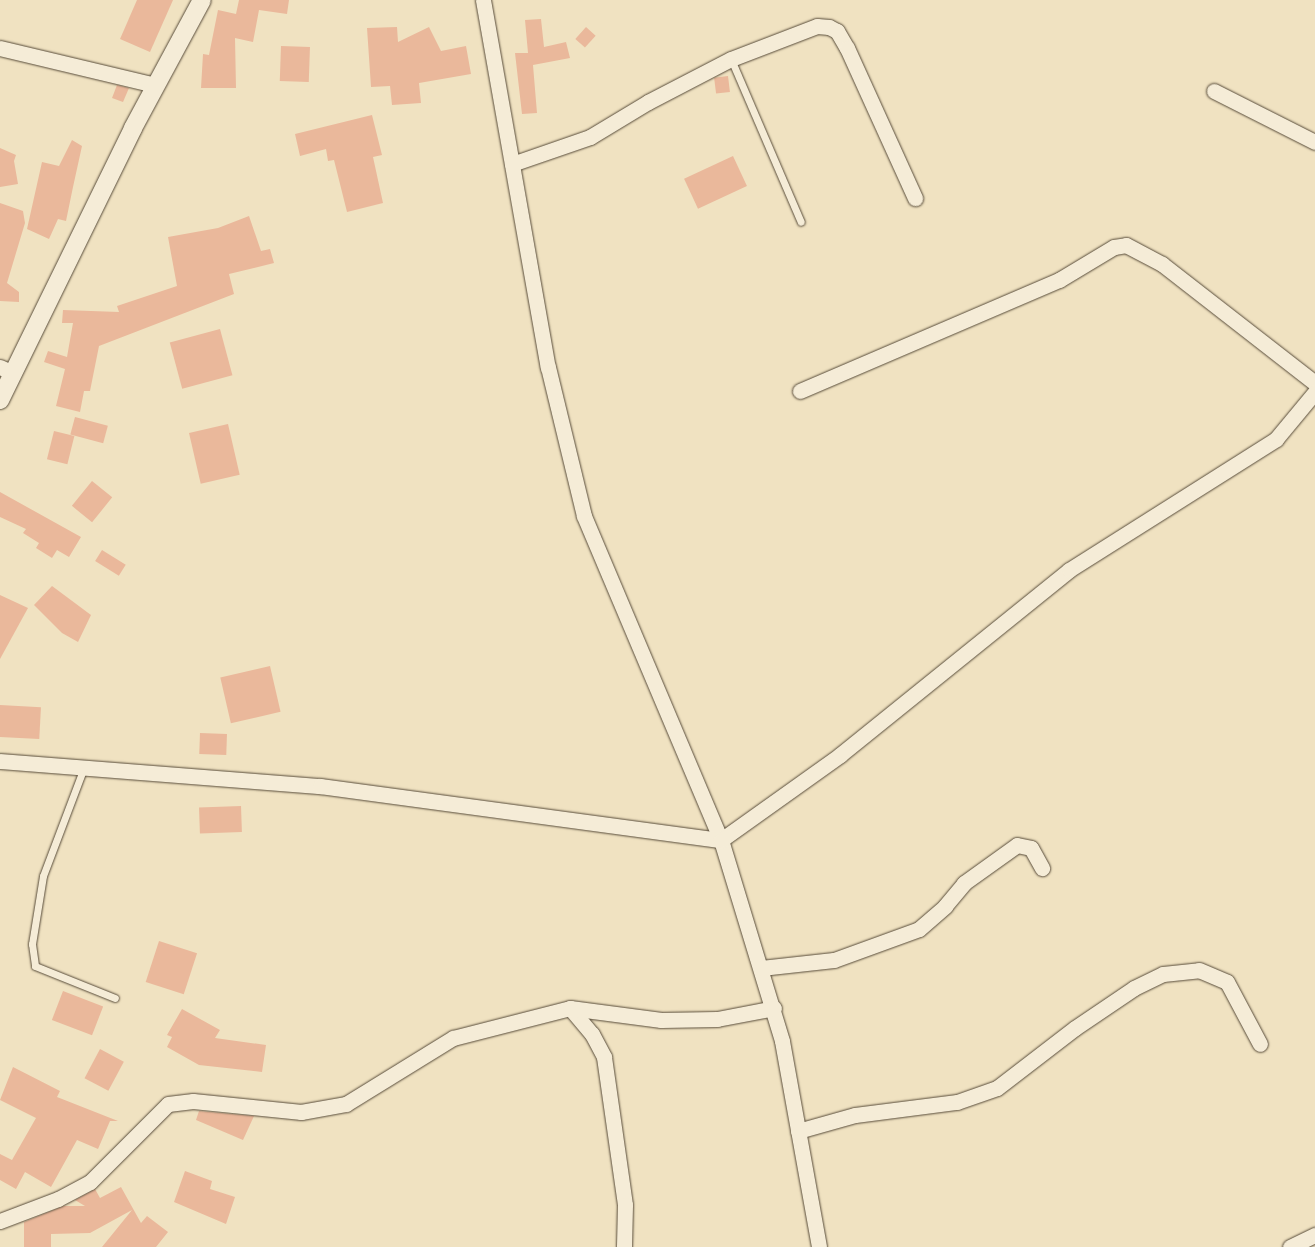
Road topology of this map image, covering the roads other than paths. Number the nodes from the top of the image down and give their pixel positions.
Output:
1 (202, 0) edge
2 (482, 0) edge
3 (0, 48) edge
4 (731, 59) junction
5 (155, 85) junction
6 (1214, 91) dead end
7 (1315, 142) edge
8 (512, 164) junction
9 (915, 198) dead end
10 (801, 222) dead end
11 (7, 370) edge
12 (1315, 383) edge
13 (800, 391) dead end
14 (1315, 392) edge
15 (0, 400) edge
16 (0, 762) edge
17 (83, 770) junction
18 (721, 840) junction
19 (1042, 868) dead end
20 (761, 968) junction
21 (115, 998) dead end
22 (570, 1008) junction
23 (774, 1008) junction
24 (1260, 1044) dead end
25 (798, 1131) junction
26 (0, 1221) edge
27 (1315, 1235) edge
28 (624, 1247) edge
29 (819, 1247) edge
30 (1290, 1247) edge

1 - 5 street
2 - 8 street
3 - 5 street
4 - 8 street
4 - 9 street
4 - 10 lane
5 - 11 street
6 - 7 street
8 - 18 street
11 - 15 street
12 - 13 street
14 - 18 street
16 - 17 street
17 - 18 street
17 - 21 lane
18 - 20 street
19 - 20 street
20 - 23 street
22 - 23 street
22 - 26 street
22 - 28 street
23 - 25 street
24 - 25 street
25 - 29 street
27 - 30 street

